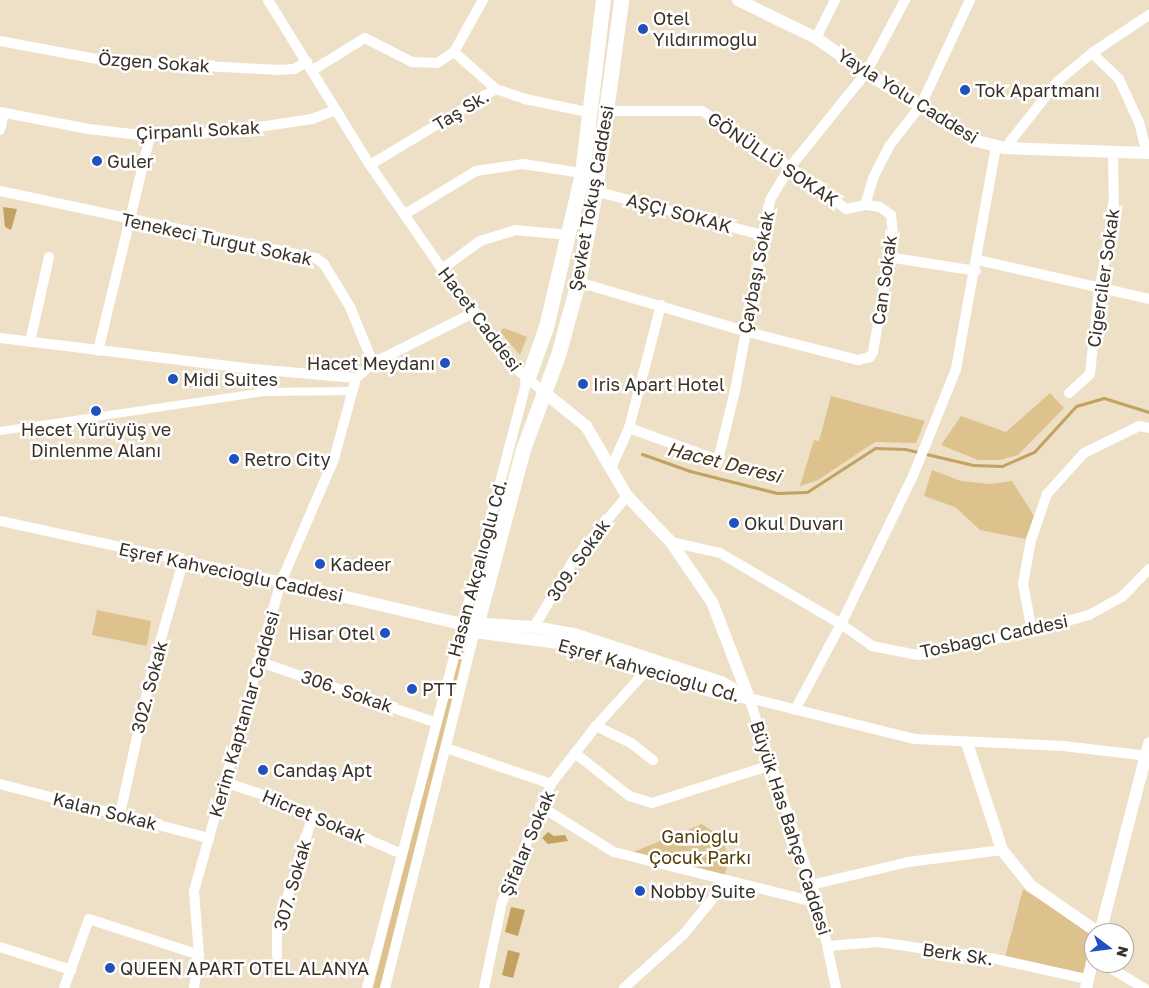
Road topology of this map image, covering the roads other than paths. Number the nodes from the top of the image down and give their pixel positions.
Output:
1 (268, 0) edge
2 (483, 0) edge
3 (603, 0) edge
4 (621, 0) edge
5 (738, 0) edge
6 (835, 0) edge
7 (905, 0) edge
8 (970, 0) edge
9 (1149, 15) edge
10 (816, 38) junction
11 (0, 40) edge
12 (454, 52) junction
13 (1092, 53) junction
14 (310, 66) junction
15 (866, 73) junction
16 (496, 89) junction
17 (921, 104) junction
18 (335, 110) junction
19 (606, 111) junction
20 (2, 112) edge
21 (588, 112) junction
22 (0, 130) edge
23 (150, 136) junction
24 (1000, 147) junction
25 (1112, 151) junction
26 (1148, 153) edge
27 (370, 165) junction
28 (790, 167) junction
29 (582, 173) junction
30 (0, 191) edge
31 (595, 191) junction
32 (865, 205) junction
33 (880, 207) joint
34 (404, 214) junction
35 (130, 221) junction
36 (569, 234) junction
37 (762, 235) junction
38 (888, 256) junction
39 (49, 257) dead end
40 (977, 266) junction
41 (442, 269) junction
42 (578, 282) junction
43 (1099, 290) junction
44 (1149, 299) edge
45 (661, 305) junction
46 (475, 312) junction
47 (744, 331) junction
48 (0, 338) edge
49 (30, 342) junction
50 (98, 351) junction
51 (373, 363) junction
52 (356, 378) junction
53 (527, 380) junction
54 (352, 391) junction
55 (1069, 392) dead end
56 (545, 393) junction
57 (629, 428) junction
58 (1149, 428) edge
59 (0, 431) edge
60 (611, 468) junction
61 (627, 496) junction
62 (0, 521) edge
63 (671, 542) junction
64 (184, 562) junction
65 (1149, 569) edge
66 (281, 582) junction
67 (462, 624) junction
68 (842, 624) junction
69 (475, 627) junction
70 (534, 627) junction
71 (1032, 631) junction
72 (257, 661) junction
73 (737, 667) junction
74 (647, 670) junction
75 (722, 682) junction
76 (749, 698) junction
77 (795, 710) junction
78 (437, 722) junction
79 (596, 726) junction
80 (967, 743) junction
81 (446, 748) junction
82 (1148, 752) edge
83 (575, 753) junction
84 (654, 760) dead end
85 (771, 765) junction
86 (224, 782) junction
87 (0, 784) edge
88 (551, 784) junction
89 (540, 806) junction
90 (120, 814) junction
91 (313, 815) junction
92 (209, 838) junction
93 (1002, 850) junction
94 (402, 854) junction
95 (727, 882) junction
96 (811, 885) junction
97 (818, 903) junction
98 (1085, 923) edge
99 (1102, 923) edge
100 (828, 946) junction
101 (0, 947) edge
102 (199, 955) junction
103 (277, 956) dead end
104 (71, 970) junction
105 (1119, 973) edge
106 (1087, 984) edge
107 (64, 988) edge
108 (194, 988) edge
109 (367, 988) edge
110 (385, 988) edge
111 (484, 988) edge
112 (624, 988) edge
113 (836, 988) edge
114 (1144, 988) edge

1 - 14 street, Hacet Caddesi
2 - 12 street
3 - 21 main road, Şevket Tokuş Caddesi
4 - 19 main road, Şevket Tokuş Caddesi
5 - 10 street, Yayla Yolu Caddesi
6 - 10 street
7 - 15 street, Çaybaşı Sokak
8 - 17 street
9 - 13 street
10 - 15 street, Yayla Yolu Caddesi
11 - 14 street, Özgen Sokak
12 - 14 street, Özgen Sokak
12 - 16 street
13 - 24 street
13 - 26 street
14 - 18 street, Hacet Caddesi
15 - 17 street, Yayla Yolu Caddesi
15 - 28 street, Çaybaşı Sokak
16 - 21 street, Taş Sk.
16 - 27 street, Taş Sk.
17 - 24 street, Yayla Yolu Caddesi
17 - 32 street
18 - 23 street, Çirpanlı Sokak
18 - 27 street, Hacet Caddesi
19 - 28 street, GÖNÜLLÜ SOKAK
19 - 31 main road, Şevket Tokuş Caddesi
20 - 22 street
20 - 23 street, Çirpanlı Sokak
21 - 29 main road, Şevket Tokuş Caddesi
23 - 35 street
24 - 25 street, Yayla Yolu Caddesi
24 - 40 street
25 - 26 street, Yayla Yolu Caddesi
25 - 43 street, Ciğerciler Sokak
27 - 34 street, Hacet Caddesi
28 - 32 street, GÖNÜLLÜ SOKAK
28 - 37 street, Çaybaşı Sokak
29 - 34 street
29 - 36 main road, Şevket Tokuş Caddesi
30 - 35 street, Tenekeci Turgut Sokak
31 - 37 street, AŞÇI SOKAK
31 - 42 main road, Şevket Tokuş Caddesi
32 - 33 street, GÖNÜLLÜ SOKAK
33 - 38 street, Can Sokak
34 - 41 street, Hacet Caddesi
35 - 50 street
35 - 51 street, Tenekeci Turgut Sokak
36 - 41 street
36 - 53 main road, Şevket Tokuş Caddesi
37 - 47 street, Çaybaşı Sokak
38 - 40 street
38 - 47 street, Can Sokak
39 - 49 street
40 - 43 street
40 - 68 street
41 - 46 street, Hacet Caddesi
42 - 45 street
42 - 56 main road, Şevket Tokuş Caddesi
43 - 44 street
43 - 55 street, Ciğerciler Sokak
45 - 47 street
45 - 57 street
46 - 51 street
46 - 53 street, Hacet Caddesi
47 - 57 street, Çaybaşı Sokak
48 - 49 street
49 - 50 street
50 - 52 street
51 - 52 street
52 - 54 street, Kerim Kaptanlar Caddesi
53 - 56 street, Hacet Caddesi
53 - 67 street, Hasan Akçalıoğlu Cd.
54 - 59 street
54 - 66 street, Kerim Kaptanlar Caddesi
56 - 60 street, Hacet Caddesi
56 - 69 main road, Şevket Tokuş Caddesi
57 - 60 street
58 - 71 street
60 - 61 street, Hacet Caddesi
61 - 63 street, Hacet Caddesi
61 - 70 street, 309. Sokak
62 - 64 street, Eşref Kahvecioğlu Caddesi
63 - 68 street, Tosbağcı Caddesi
63 - 73 street, Hacet Caddesi
64 - 66 street, Eşref Kahvecioğlu Caddesi
64 - 90 street, 302. Sokak
65 - 71 street, Tosbağcı Caddesi
66 - 67 street, Eşref Kahvecioğlu Caddesi
66 - 72 street, Kerim Kaptanlar Caddesi
67 - 69 street, Eşref Kahvecioğlu Cd.
67 - 78 street, Hasan Akçalıoğlu Cd.
68 - 71 street, Tosbağcı Caddesi
68 - 77 street
69 - 70 street, Eşref Kahvecioğlu Cd.
69 - 74 street, Eşref Kahvecioğlu Cd.
69 - 81 street, Hasan Akçalıoğlu Cd.
70 - 75 street, Eşref Kahvecioğlu Cd.
72 - 78 street, 306. Sokak
72 - 86 street, Kerim Kaptanlar Caddesi
73 - 75 street
73 - 76 street, Hacet Caddesi
74 - 76 street, Eşref Kahvecioğlu Cd.
74 - 79 street, Şifalar Sokak
75 - 76 street, Eşref Kahvecioğlu Cd.
76 - 77 street, Eşref Kahvecioğlu Cd.
76 - 85 street, Büyük Has Bahçe Caddesi
77 - 80 street, Eşref Kahvecioğlu Cd.
78 - 94 street, Hasan Akçalıoğlu Cd.
79 - 83 street, Şifalar Sokak
79 - 84 street
80 - 82 street, Eşref Kahvecioğlu Cd.
80 - 93 street
81 - 88 street
81 - 110 street, Hasan Akçalıoğlu Cd.
82 - 99 street
83 - 85 street
83 - 88 street, Şifalar Sokak
85 - 96 street, Büyük Has Bahçe Caddesi
86 - 91 street, Hicret Sokak
86 - 92 street, Kerim Kaptanlar Caddesi
87 - 90 street, Kalan Sokak
88 - 89 street, Şifalar Sokak
89 - 95 street
89 - 111 street, Şifalar Sokak
90 - 92 street, Kalan Sokak
91 - 94 street, Hicret Sokak
91 - 103 street, 307. Sokak
92 - 102 street, Kerim Kaptanlar Caddesi
93 - 96 street
93 - 98 street
94 - 109 street, Hasan Akçalıoğlu Cd.
95 - 97 street
95 - 112 street
96 - 97 street, Büyük Has Bahçe Caddesi
97 - 100 street, Büyük Has Bahçe Caddesi
100 - 106 street, Berk Sk.
100 - 113 street, Büyük Has Bahçe Caddesi
101 - 104 street
102 - 104 street
102 - 108 street, Kerim Kaptanlar Caddesi
104 - 107 street
105 - 114 street

